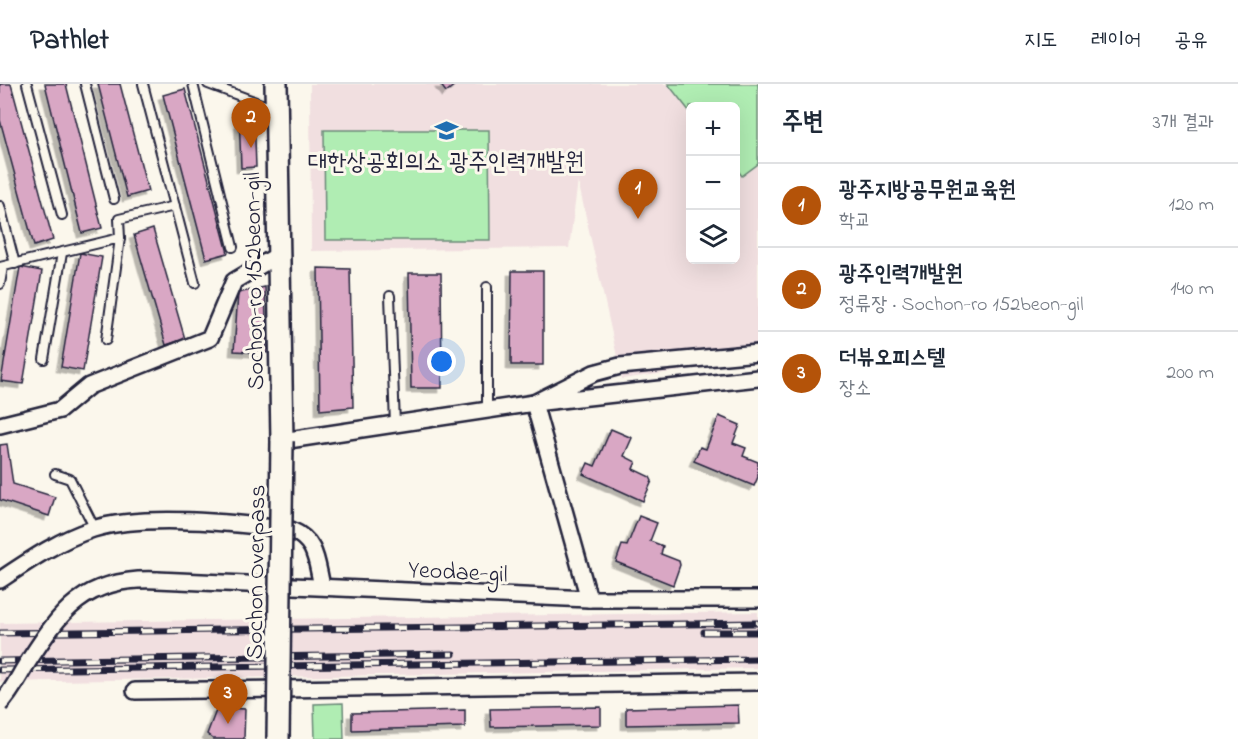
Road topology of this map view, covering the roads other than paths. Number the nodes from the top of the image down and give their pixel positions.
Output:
1 (27, 84) edge
2 (85, 84) edge
3 (143, 84) edge
4 (193, 84) edge
5 (208, 84) edge
6 (276, 84) edge
7 (276, 110) junction
8 (114, 199) dead end
9 (0, 207) edge
10 (175, 207) junction
11 (62, 215) dead end
12 (120, 238) junction
13 (233, 247) dead end
14 (62, 253) junction
15 (278, 255) junction
16 (15, 264) junction
17 (2, 267) edge
18 (195, 283) dead end
19 (0, 284) edge
20 (487, 287) dead end
21 (390, 296) dead end
22 (106, 340) dead end
23 (758, 353) edge
24 (44, 359) dead end
25 (758, 378) edge
26 (534, 403) junction
27 (487, 410) junction
28 (395, 424) junction
29 (0, 425) edge
30 (282, 441) junction
31 (55, 474) dead end
32 (94, 529) junction
33 (0, 580) edge
34 (322, 586) junction
35 (589, 599) junction
36 (758, 599) edge
37 (758, 682) edge
38 (135, 691) dead end
39 (0, 704) edge
40 (278, 739) edge

1 - 11 lane
2 - 8 lane
3 - 10 lane
4 - 13 lane
5 - 7 lane
6 - 7 street, Sochon-ro 152beon-gil
7 - 15 street, Sochon-ro 152beon-gil
9 - 16 lane
10 - 12 lane
10 - 18 lane
12 - 14 lane
12 - 22 lane
14 - 16 lane
14 - 24 lane
15 - 29 street
15 - 30 street, Sochon-ro 152beon-gil
16 - 17 lane
17 - 19 lane
20 - 27 lane
21 - 28 lane
23 - 26 street
25 - 26 street
26 - 27 street
26 - 35 street
27 - 28 street
28 - 30 street
30 - 40 street, Sochon Overpass, bridge
31 - 32 lane
32 - 33 street
32 - 34 street
34 - 35 street, Yeodae-gil
34 - 39 street, Yeodae-gil, bridge
35 - 36 street, Yeodae-gil
37 - 38 street

